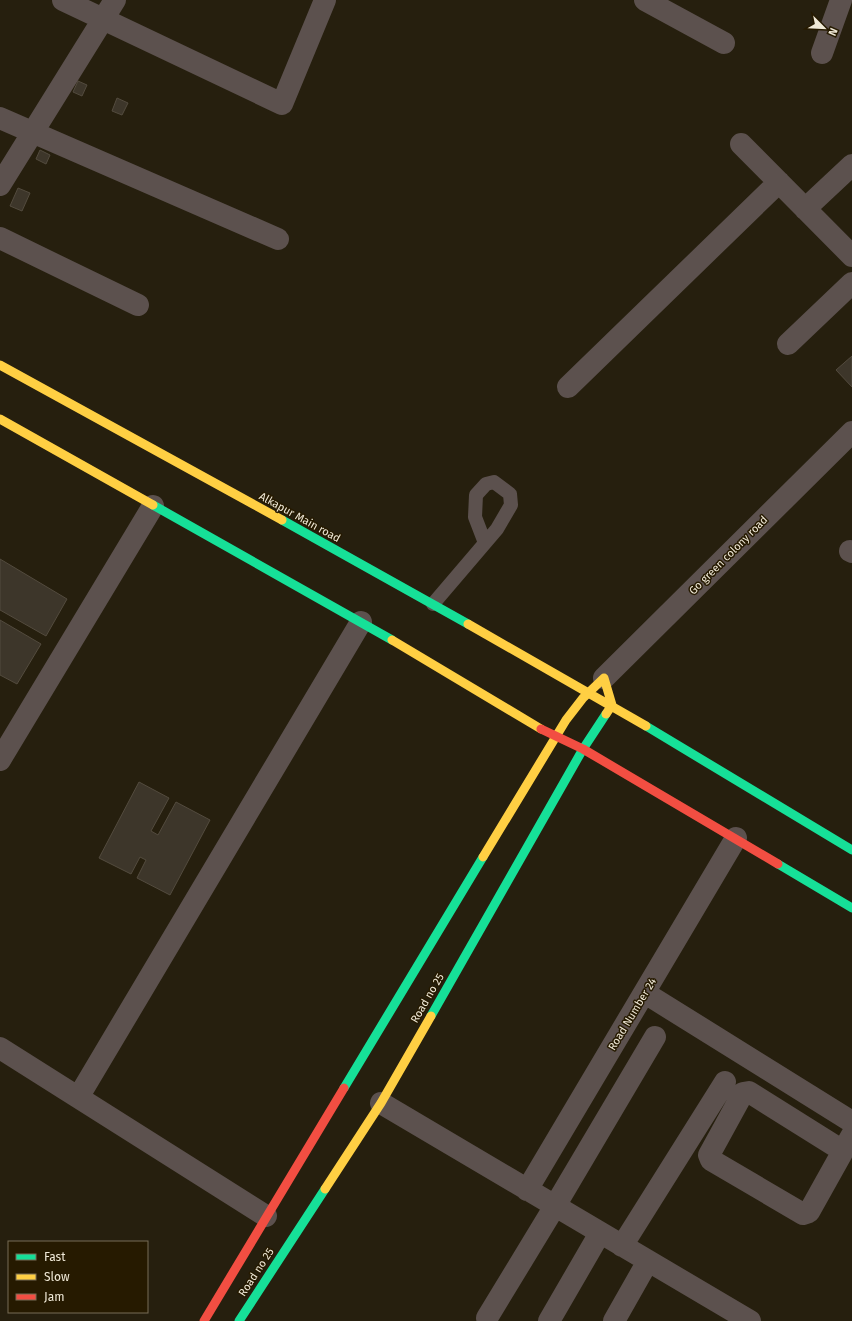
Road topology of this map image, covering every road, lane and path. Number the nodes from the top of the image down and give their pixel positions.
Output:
1 (63, 0) edge
2 (115, 0) edge
3 (325, 0) edge
4 (645, 0) edge
5 (841, 0) edge
6 (105, 19) junction
7 (724, 43) dead end
8 (822, 53) dead end
9 (0, 118) edge
10 (32, 133) junction
11 (741, 144) dead end
12 (852, 165) edge
13 (779, 182) junction
14 (0, 185) edge
15 (805, 209) junction
16 (0, 238) edge
17 (278, 239) dead end
18 (852, 256) edge
19 (852, 283) edge
20 (138, 306) dead end
21 (788, 344) dead end
22 (0, 365) edge
23 (568, 387) dead end
24 (0, 419) edge
25 (852, 432) edge
26 (153, 506) junction
27 (484, 543) dead end
28 (433, 604) junction
29 (361, 622) junction
30 (596, 684) junction
31 (612, 705) junction
32 (555, 736) junction
33 (583, 749) junction
34 (0, 760) edge
35 (736, 838) junction
36 (852, 850) edge
37 (852, 908) edge
38 (645, 994) junction
39 (655, 1037) dead end
40 (0, 1048) edge
41 (725, 1082) dead end
42 (79, 1096) junction
43 (381, 1103) junction
44 (852, 1122) edge
45 (848, 1143) edge
46 (527, 1190) junction
47 (555, 1206) junction
48 (266, 1216) junction
49 (600, 1233) junction
50 (622, 1246) junction
51 (648, 1261) junction
52 (487, 1318) dead end
53 (204, 1321) edge
54 (239, 1321) edge
55 (549, 1321) edge
56 (614, 1321) edge
57 (750, 1321) edge

1 - 6 street
2 - 6 street
3 - 6 street
4 - 7 street
5 - 8 street
6 - 10 street
9 - 10 street
10 - 14 street
10 - 17 street
11 - 13 street
12 - 15 street
13 - 15 street
13 - 23 street
15 - 18 street
16 - 20 street
19 - 21 street
22 - 28 street, Alkapur Main road
24 - 26 street
25 - 30 street, Go green colony road
26 - 29 street
26 - 34 street
27 - 28 lane
28 - 30 street, Alkapur Main road
29 - 32 street
29 - 42 street
30 - 31 street, Alkapur Main road
30 - 31 street
30 - 32 street, Road no 25
31 - 33 street, Road no 25
31 - 36 street, Alkapur Main road
32 - 33 street
32 - 48 street, Road no 25
33 - 35 street
33 - 43 street, Road no 25
35 - 37 street
35 - 38 street, Road Number 24
38 - 44 street
38 - 46 street, Road Number 24
39 - 47 street
40 - 42 street
41 - 50 street
42 - 48 street
43 - 46 street
43 - 54 street, Road no 25
45 - 45 street
46 - 47 street
47 - 49 street
47 - 52 street
48 - 53 street, Road no 25
49 - 50 street
49 - 55 street
50 - 51 street
51 - 56 street
51 - 57 street

